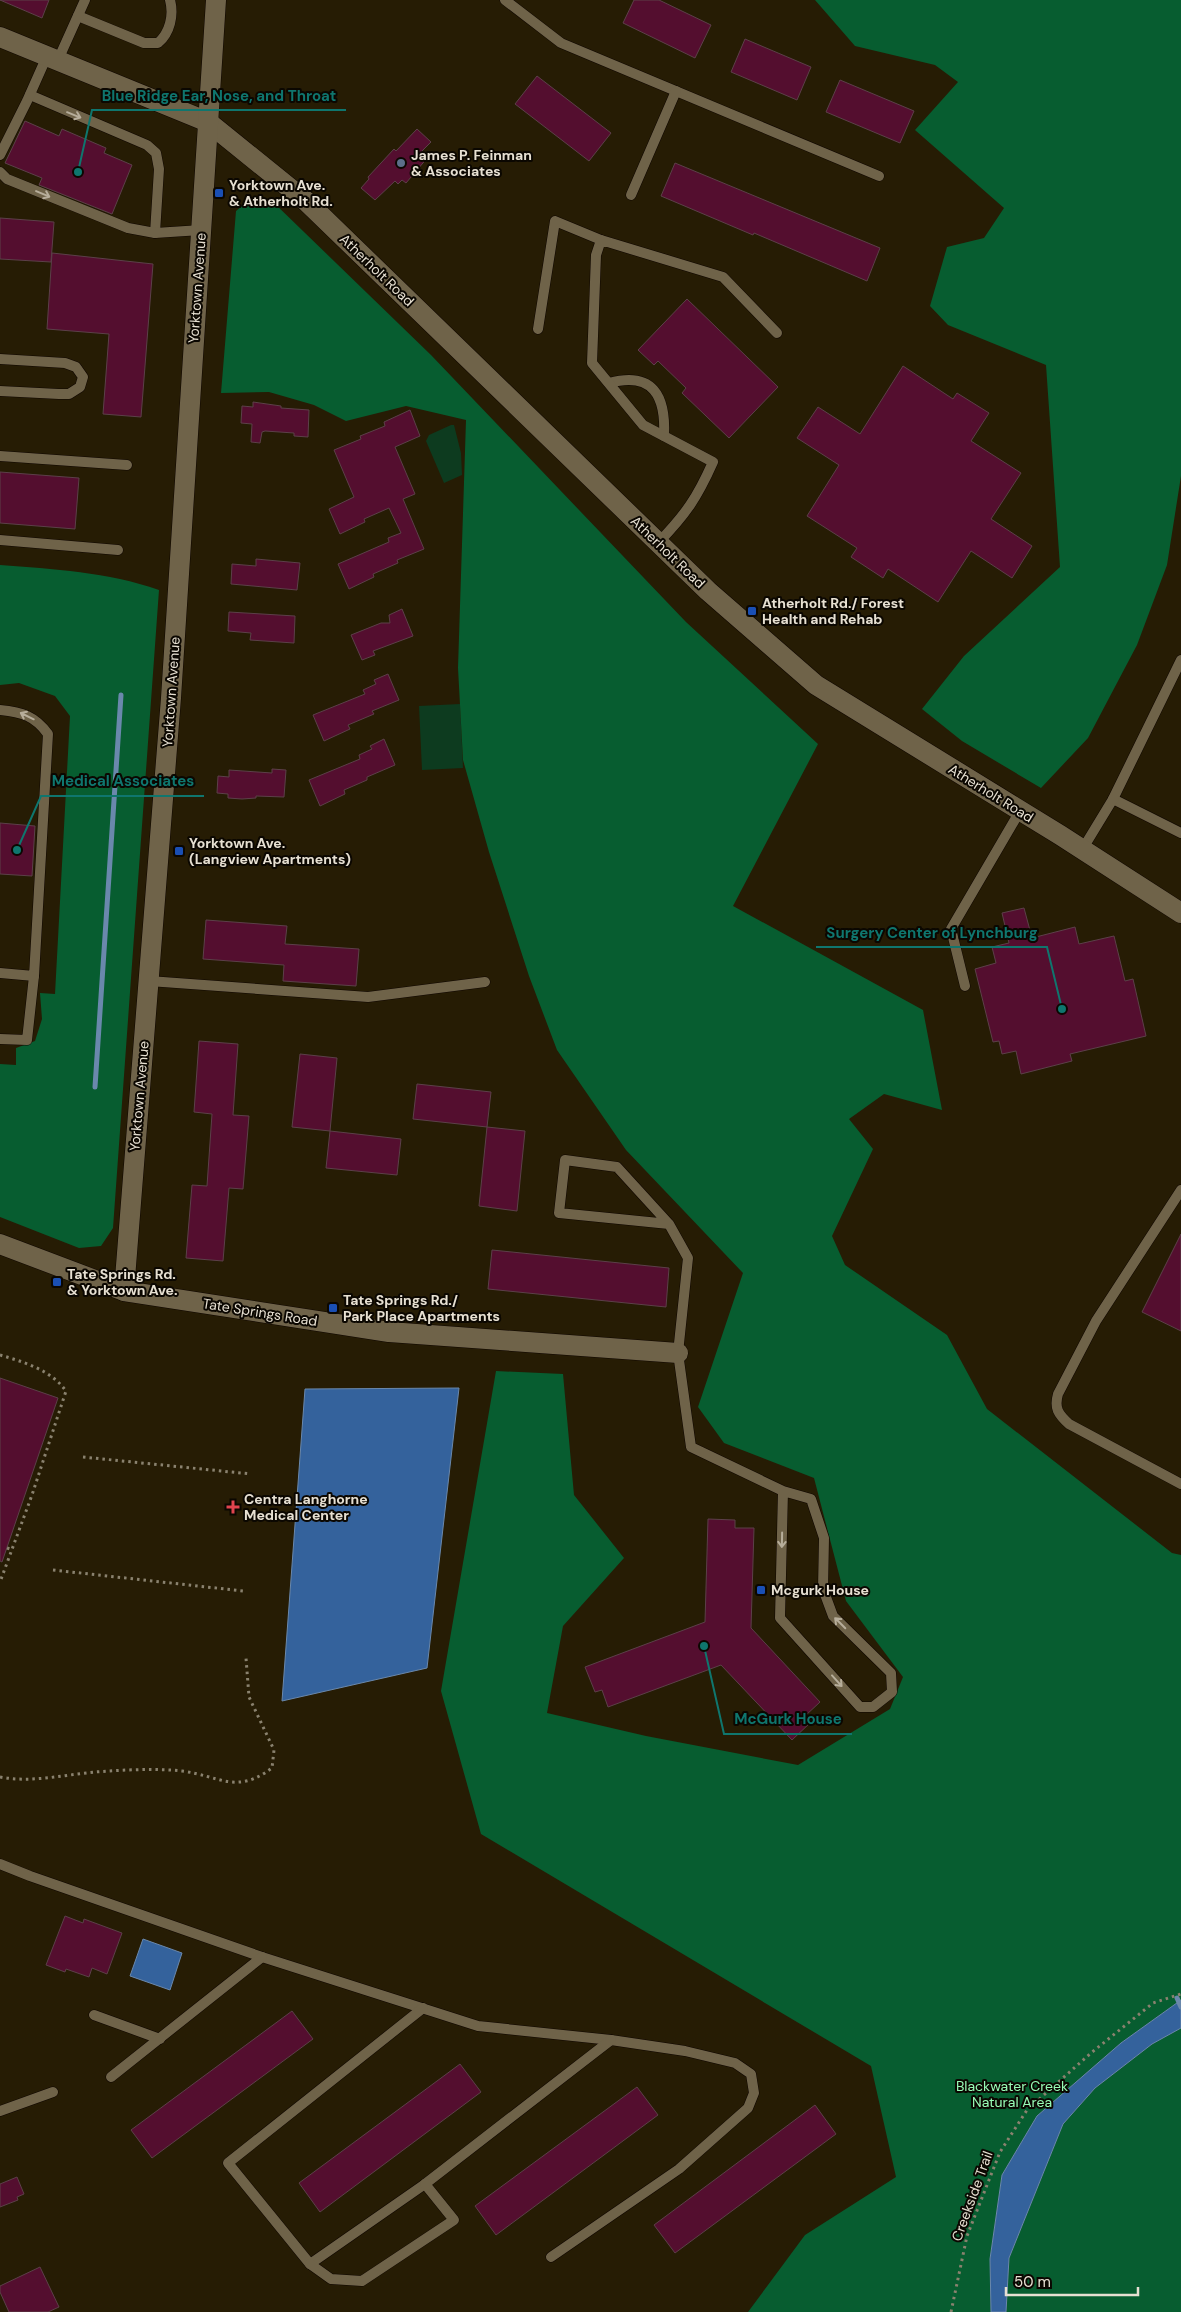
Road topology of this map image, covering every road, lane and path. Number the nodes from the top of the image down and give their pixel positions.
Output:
1 (85, 0) edge
2 (170, 0) edge
3 (216, 0) edge
4 (505, 0) edge
5 (78, 16) junction
6 (1, 41) edge
7 (52, 58) junction
8 (676, 91) junction
9 (30, 95) junction
10 (208, 122) junction
11 (0, 155) edge
12 (0, 172) edge
13 (879, 176) dead end
14 (632, 195) dead end
15 (201, 230) junction
16 (155, 233) junction
17 (601, 240) junction
18 (538, 329) dead end
19 (777, 333) dead end
20 (0, 359) edge
21 (609, 383) junction
22 (0, 391) edge
23 (664, 436) junction
24 (0, 456) edge
25 (127, 465) dead end
26 (0, 540) edge
27 (658, 543) junction
28 (118, 550) dead end
29 (1181, 660) edge
30 (0, 710) edge
31 (1113, 799) junction
32 (1020, 811) junction
33 (1181, 833) edge
34 (1082, 850) junction
35 (1181, 912) edge
36 (0, 974) edge
37 (34, 976) junction
38 (148, 981) junction
39 (485, 982) dead end
40 (965, 986) dead end
41 (0, 1039) edge
42 (1181, 1190) edge
43 (669, 1224) junction
44 (0, 1244) edge
45 (124, 1291) junction
46 (678, 1354) junction
47 (0, 1355) edge
48 (83, 1457) dead end
49 (251, 1474) dead end
50 (1181, 1484) edge
51 (783, 1492) junction
52 (7, 1548) dead end
53 (13, 1550) junction
54 (53, 1570) dead end
55 (0, 1582) edge
56 (243, 1591) dead end
57 (246, 1658) dead end
58 (0, 1777) edge
59 (0, 1864) edge
60 (262, 1957) junction
61 (1181, 1994) edge
62 (423, 2008) junction
63 (94, 2015) dead end
64 (160, 2039) junction
65 (611, 2040) junction
66 (111, 2077) dead end
67 (53, 2092) dead end
68 (0, 2111) edge
69 (425, 2184) junction
70 (551, 2257) dead end
71 (310, 2264) junction
72 (951, 2312) edge

1 - 5 lane
2 - 5 lane
3 - 10 street, Yorktown Avenue
4 - 8 lane
5 - 7 lane
6 - 7 street
7 - 9 lane
7 - 10 street
8 - 13 lane
8 - 14 lane
9 - 11 lane
9 -> 16 lane
10 - 15 street, Yorktown Avenue
10 - 27 street, Atherholt Road
12 -> 16 lane
15 - 16 lane
15 - 38 street, Yorktown Avenue
17 - 18 lane
17 - 19 lane
17 - 21 lane
20 - 22 lane
21 - 23 lane
21 - 23 lane
23 - 27 lane
24 - 25 lane
26 - 28 lane
27 - 32 street, Atherholt Road
29 - 31 lane
37 -> 30 lane
31 - 33 lane
31 - 34 lane
32 - 34 street, Atherholt Road
32 - 40 lane
34 - 35 street, Atherholt Road
36 - 37 lane
37 - 41 lane
38 - 39 lane
38 - 45 street, Yorktown Avenue
42 - 50 lane
43 - 43 lane
43 - 46 lane
44 - 45 street, Tate Springs Road
45 - 46 street, Tate Springs Road
46 - 51 lane
47 - 53 path
48 - 49 path
51 -> 51 lane
52 - 53 path
53 - 55 path
54 - 56 path
57 - 58 path
59 - 60 lane
60 - 62 lane
60 - 64 lane
61 - 72 path, Creekside Trail
62 - 65 lane
62 - 71 lane
63 - 64 lane
64 - 66 lane
65 - 69 lane
65 - 70 lane
67 - 68 lane
69 - 71 lane
69 - 71 lane

